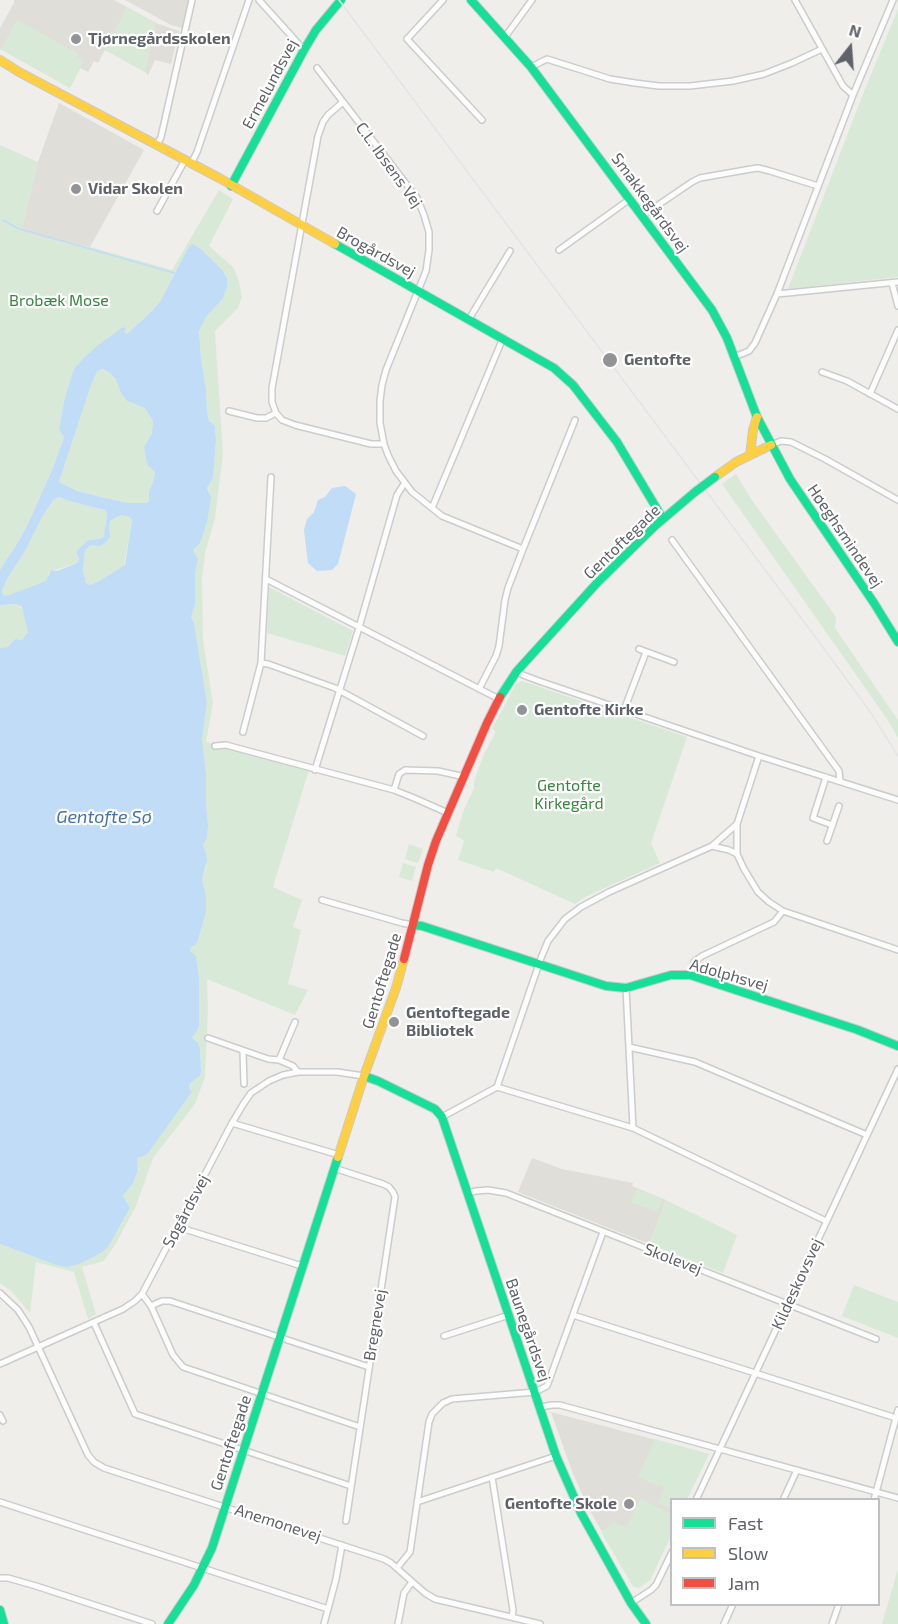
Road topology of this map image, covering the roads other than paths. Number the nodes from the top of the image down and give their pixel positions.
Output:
1 (192, 0) edge
2 (249, 0) edge
3 (259, 0) edge
4 (341, 0) edge
5 (443, 0) edge
6 (471, 0) edge
7 (532, 0) edge
8 (795, 0) edge
9 (893, 0) edge
10 (505, 37) junction
11 (822, 49) junction
12 (304, 50) junction
13 (0, 60) edge
14 (0, 66) edge
15 (531, 67) junction
16 (317, 68) dead end
17 (19, 72) junction
18 (854, 95) junction
19 (343, 102) junction
20 (482, 120) dead end
21 (157, 145) junction
22 (188, 162) junction
23 (231, 186) junction
24 (818, 186) junction
25 (630, 199) junction
26 (157, 211) dead end
27 (642, 216) junction
28 (303, 227) junction
29 (559, 250) dead end
30 (510, 251) dead end
31 (895, 282) edge
32 (418, 291) junction
33 (777, 294) junction
34 (898, 306) edge
35 (469, 319) junction
36 (898, 330) edge
37 (503, 338) junction
38 (734, 357) junction
39 (822, 372) dead end
40 (870, 394) junction
41 (898, 409) edge
42 (229, 411) dead end
43 (276, 413) junction
44 (757, 417) junction
45 (575, 420) dead end
46 (384, 444) junction
47 (771, 445) junction
48 (750, 455) junction
49 (271, 477) dead end
50 (404, 484) junction
51 (898, 500) edge
52 (432, 508) junction
53 (663, 519) junction
54 (672, 540) dead end
55 (523, 549) junction
56 (266, 579) junction
57 (359, 628) junction
58 (898, 642) edge
59 (639, 649) dead end
60 (646, 652) junction
61 (674, 662) dead end
62 (261, 663) junction
63 (517, 670) junction
64 (479, 689) junction
65 (340, 690) junction
66 (499, 699) junction
67 (624, 710) junction
68 (243, 732) dead end
69 (423, 736) dead end
70 (215, 746) dead end
71 (759, 756) junction
72 (315, 770) junction
73 (465, 777) junction
74 (826, 777) junction
75 (840, 781) junction
76 (394, 790) junction
77 (898, 800) edge
78 (838, 806) dead end
79 (448, 813) junction
80 (736, 824) junction
81 (832, 825) junction
82 (827, 841) dead end
83 (712, 846) junction
84 (737, 854) junction
85 (322, 900) dead end
86 (783, 911) junction
87 (413, 925) junction
88 (898, 950) edge
89 (539, 965) junction
90 (690, 975) junction
91 (626, 988) junction
92 (295, 1022) dead end
93 (208, 1038) dead end
94 (898, 1046) edge
95 (629, 1047) junction
96 (243, 1050) junction
97 (279, 1060) junction
98 (898, 1069) edge
99 (298, 1072) junction
100 (364, 1076) junction
101 (244, 1084) dead end
102 (497, 1087) junction
103 (442, 1117) junction
104 (232, 1123) junction
105 (633, 1128) junction
106 (867, 1135) junction
107 (339, 1155) junction
108 (334, 1168) junction
109 (468, 1193) junction
110 (826, 1221) junction
111 (178, 1227) junction
112 (603, 1232) junction
113 (303, 1266) junction
114 (0, 1293) edge
115 (142, 1294) junction
116 (788, 1303) junction
117 (151, 1306) junction
118 (508, 1315) junction
119 (573, 1315) junction
120 (94, 1323) junction
121 (444, 1336) dead end
122 (279, 1338) junction
123 (876, 1339) dead end
124 (39, 1347) junction
125 (0, 1364) edge
126 (369, 1367) junction
127 (755, 1372) junction
128 (535, 1392) junction
129 (262, 1393) junction
130 (540, 1407) junction
131 (898, 1410) edge
132 (0, 1415) edge
133 (896, 1418) junction
134 (3, 1421) dead end
135 (360, 1427) junction
136 (720, 1448) junction
137 (243, 1451) junction
138 (556, 1456) junction
139 (797, 1470) junction
140 (492, 1477) junction
141 (351, 1486) junction
142 (876, 1493) junction
143 (697, 1498) edge
144 (784, 1498) edge
145 (875, 1498) edge
146 (898, 1498) edge
147 (0, 1502) edge
148 (417, 1502) junction
149 (225, 1506) junction
150 (346, 1521) dead end
151 (342, 1545) junction
152 (670, 1556) edge
153 (203, 1567) junction
154 (397, 1568) junction
155 (0, 1578) edge
156 (412, 1582) junction
157 (631, 1603) junction
158 (733, 1606) edge
159 (839, 1606) edge
160 (328, 1609) junction
161 (0, 1610) edge
162 (512, 1617) junction
163 (4, 1624) edge
164 (152, 1624) edge
165 (168, 1624) edge
166 (324, 1624) edge
167 (398, 1624) edge
168 (540, 1624) edge
169 (646, 1624) edge
170 (724, 1624) edge
171 (832, 1624) edge

1 - 21 street
2 - 22 street
3 - 12 street
4 - 12 street, Ermelundsvej
5 - 20 street
6 - 10 street, Smakkegårdsvej
7 - 10 street
8 - 11 street
9 - 18 street
10 - 15 street, Smakkegårdsvej
11 - 15 street
11 - 18 street
12 - 23 street, Ermelundsvej
13 - 17 street, Brogårdsvej
14 - 17 street, Brogårdsvej
15 - 25 street, Smakkegårdsvej
16 - 19 street, C.L. Ibsens Vej
17 - 21 street, Brogårdsvej
18 - 24 street
19 - 28 street
19 - 32 street, C.L. Ibsens Vej
21 - 22 street, Brogårdsvej
22 - 23 street, Brogårdsvej
22 - 26 street
23 - 28 street, Brogårdsvej
24 - 27 street
24 - 33 street
25 - 27 street, Smakkegårdsvej
25 - 29 street
27 - 38 street, Smakkegårdsvej
28 - 32 street, Brogårdsvej
28 - 43 street
30 - 35 street
31 - 33 street
31 - 34 street
32 - 35 street, Brogårdsvej
32 - 46 street, C.L. Ibsens Vej
33 - 38 street
35 - 37 street, Brogårdsvej
36 - 40 street
37 - 52 street
37 - 53 street, Brogårdsvej
38 - 44 street, Smakkegårdsvej
39 - 40 street
40 - 41 street
42 - 43 street
43 - 46 street
44 - 47 street, Smakkegårdsvej
44 - 48 street
45 - 55 street
46 - 50 street, C.L. Ibsens Vej
47 - 48 street, Gentoftegade
47 - 51 street
47 - 58 street, Høeghsmindevej
48 - 53 street, Gentoftegade, bridge
49 - 56 street
50 - 52 street, C.L. Ibsens Vej
50 - 57 street
52 - 55 street, C.L. Ibsens Vej
53 - 63 street, Gentoftegade
54 - 75 street
55 - 64 street
56 - 57 street
56 - 62 street
57 - 64 street
57 - 65 street
59 - 60 street
60 - 61 street
60 - 67 street
62 - 65 street
62 - 68 street
63 - 66 street, Gentoftegade
63 - 67 street
64 - 66 street
65 - 69 street
65 - 72 street
66 - 73 street, Gentoftegade
67 - 71 street
70 - 72 street
71 - 74 street
71 - 80 street
72 - 76 street
73 - 76 street
73 - 79 street, Gentoftegade
74 - 75 street
74 - 81 street
75 - 77 street
76 - 79 street
78 - 81 street
79 - 87 street, Gentoftegade
80 - 83 street
80 - 84 street
81 - 82 street
83 - 84 street
83 - 89 street
84 - 86 street
85 - 87 street
86 - 88 street
86 - 90 street
87 - 89 street, Adolphsvej
87 - 100 street, Gentoftegade
89 - 91 street, Adolphsvej
89 - 102 street
90 - 91 street, Adolphsvej
90 - 94 street, Adolphsvej
91 - 95 street
92 - 97 street
93 - 96 street
95 - 105 street
95 - 106 street
96 - 97 street
96 - 101 street
97 - 99 street
98 - 106 street, Kildeskovsvej
99 - 100 street, Søgårdsvej
99 - 104 street, Søgårdsvej
100 - 103 street
100 - 107 street, Gentoftegade
102 - 103 street
102 - 105 street
103 - 109 street, Baunegårdsvej
104 - 107 street
104 - 111 street, Søgårdsvej
105 - 110 street
106 - 110 street, Kildeskovsvej
107 - 108 street, Gentoftegade
108 - 113 street, Gentoftegade
108 - 126 street, Bregnevej
109 - 112 street, Skolevej
109 - 118 street, Baunegårdsvej
110 - 116 street, Kildeskovsvej
111 - 113 street
111 - 115 street, Søgårdsvej
112 - 116 street, Skolevej
112 - 119 street
113 - 122 street, Gentoftegade
114 - 124 street, Anemonevej
115 - 117 street
115 - 120 street, Søgårdsvej
116 - 123 street, Skolevej
116 - 127 street, Kildeskovsvej
117 - 122 street
117 - 129 street
118 - 121 street
118 - 128 street, Baunegårdsvej
119 - 127 street
119 - 128 street
120 - 124 street, Søgårdsvej
120 - 137 street
122 - 126 street
122 - 129 street, Gentoftegade
124 - 125 street, Søgårdsvej
124 - 149 street, Anemonevej
126 - 135 street, Bregnevej
127 - 133 street
127 - 136 street, Kildeskovsvej
128 - 130 street, Baunegårdsvej
128 - 148 street
129 - 135 street
129 - 137 street, Gentoftegade
130 - 136 street
130 - 138 street, Baunegårdsvej
131 - 133 street
132 - 134 street
133 - 142 street
135 - 141 street, Bregnevej
136 - 139 street
136 - 143 street, Kildeskovsvej
137 - 141 street
137 - 149 street, Gentoftegade
138 - 140 street
138 - 157 street, Baunegårdsvej
139 - 142 street
139 - 144 street
140 - 148 street
140 - 162 street
141 - 150 street, Bregnevej
142 - 145 street
142 - 146 street
147 - 153 street
148 - 154 street
149 - 151 street, Anemonevej
149 - 153 street, Gentoftegade
151 - 154 street, Anemonevej
151 - 160 street
152 - 157 street
153 - 160 street
153 - 165 street, Gentoftegade
154 - 156 street, Anemonevej
155 - 164 street
156 - 162 street, Anemonevej
156 - 167 street
157 - 169 street, Baunegårdsvej
158 - 170 street
159 - 171 street
160 - 166 street
161 - 163 street
162 - 168 street, Anemonevej

